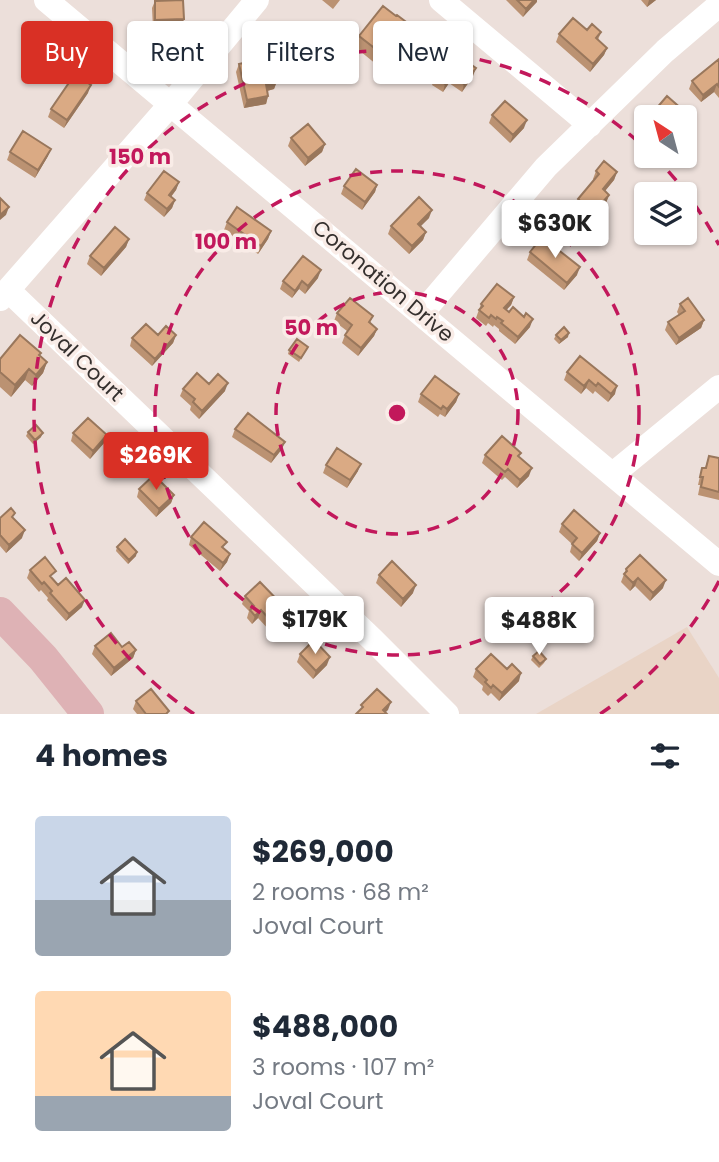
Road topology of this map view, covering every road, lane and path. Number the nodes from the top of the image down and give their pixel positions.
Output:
1 (46, 0) edge
2 (257, 0) edge
3 (441, 0) edge
4 (719, 5) edge
5 (170, 105) junction
6 (590, 125) junction
7 (4, 295) edge
8 (422, 313) junction
9 (719, 387) edge
10 (613, 474) junction
11 (719, 564) edge
12 (0, 613) edge
13 (88, 714) edge
14 (447, 714) edge

1 - 5 street, Coronation Drive
2 - 5 street
3 - 6 street
4 - 6 street
5 - 7 street
5 - 8 street, Coronation Drive
6 - 8 street
7 - 14 street, Joval Court
8 - 10 street, Coronation Drive
9 - 10 street
10 - 11 street, Coronation Drive
12 - 13 main road

